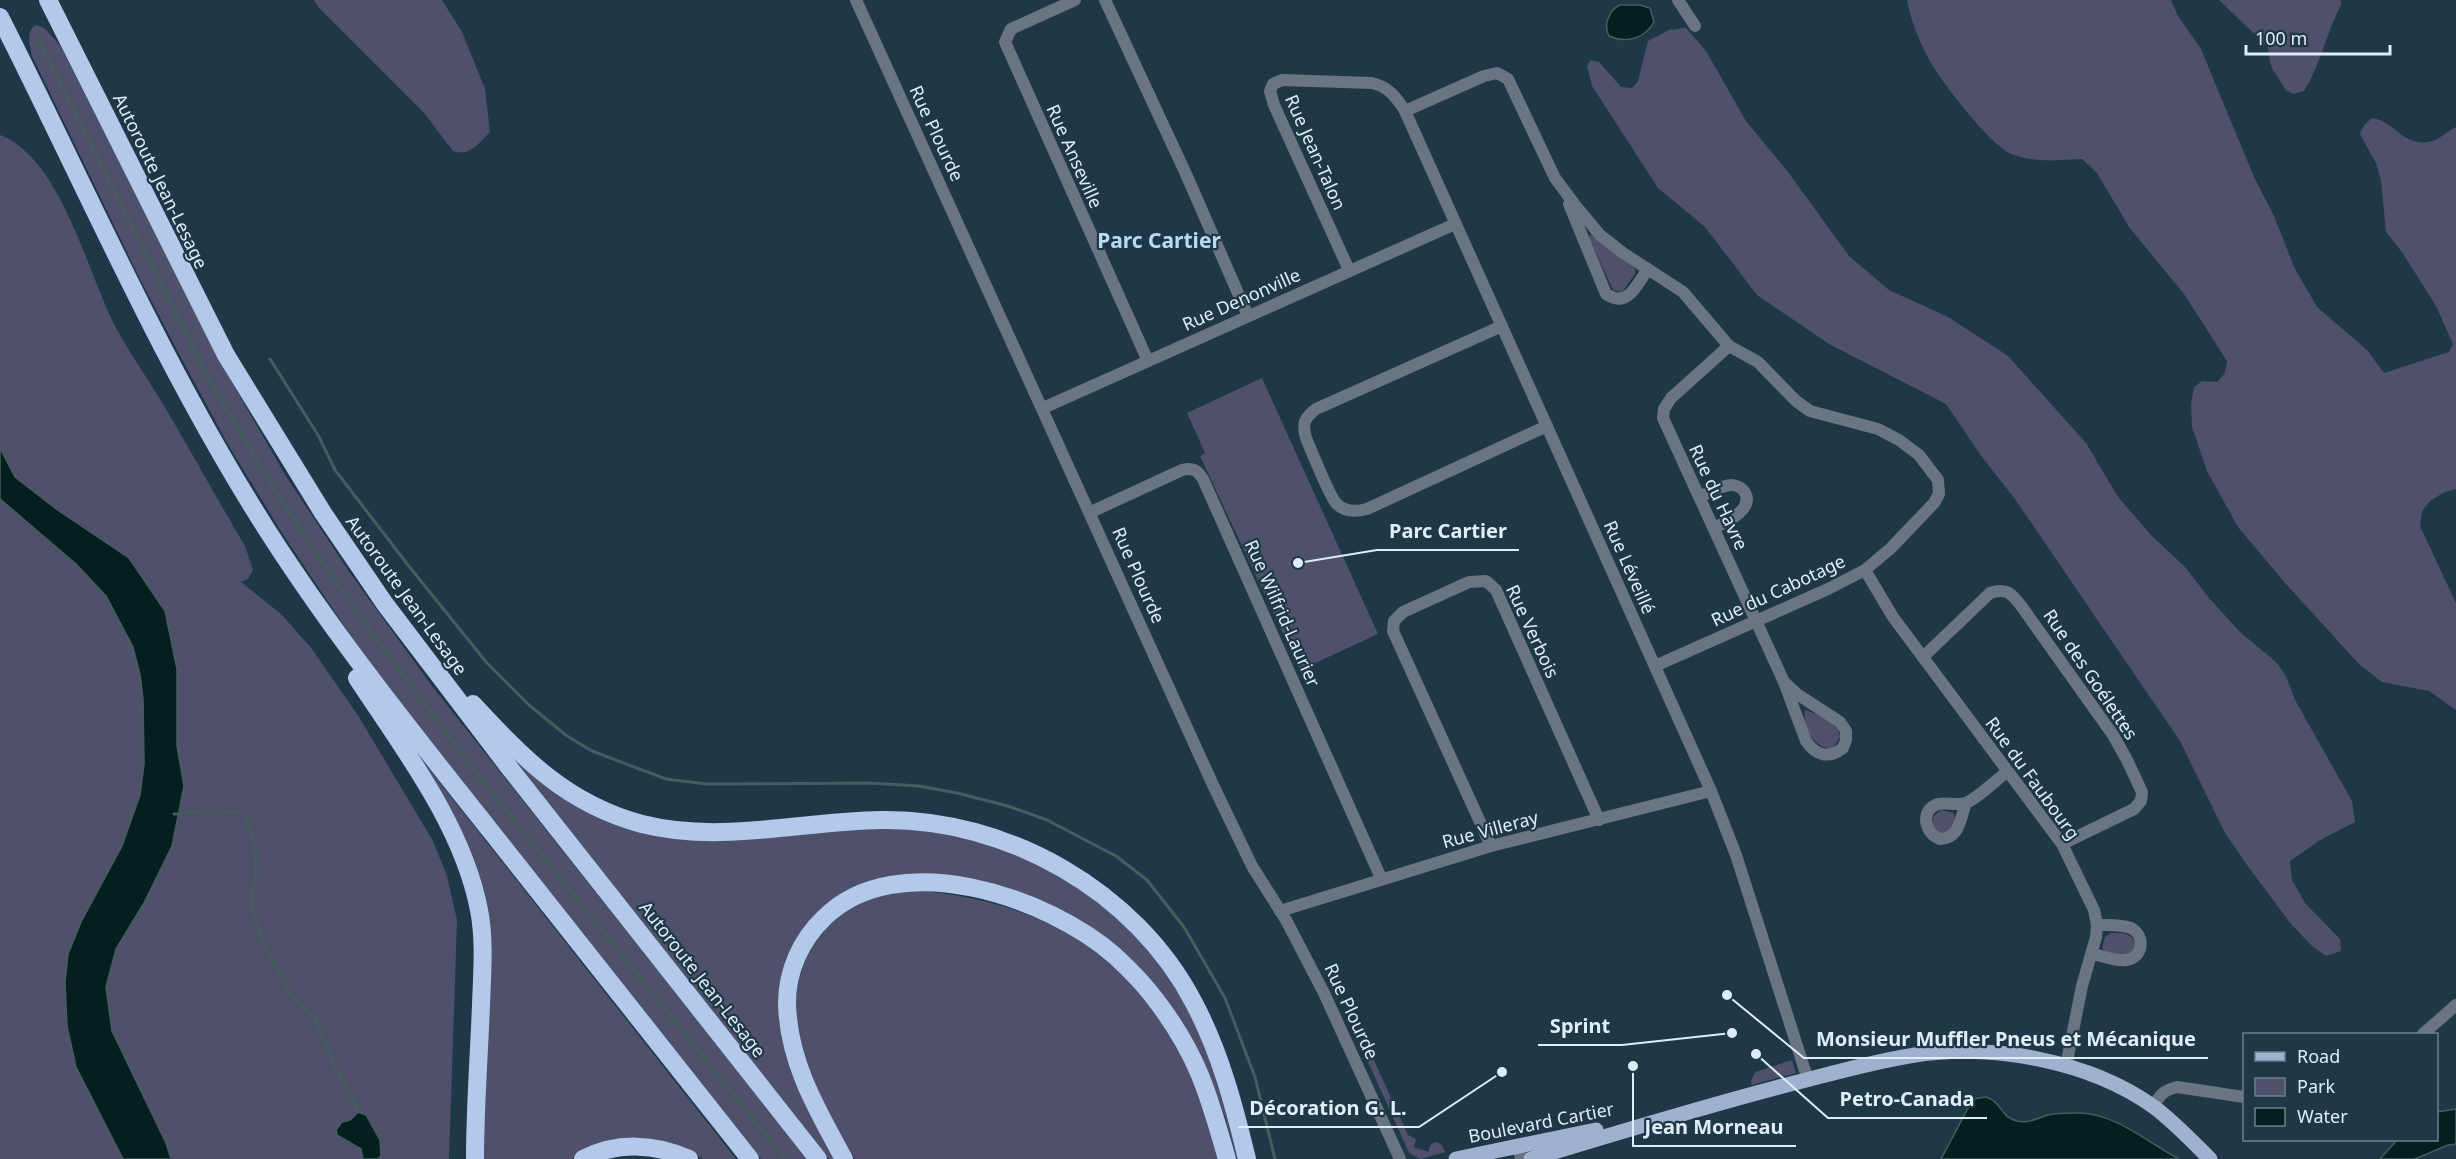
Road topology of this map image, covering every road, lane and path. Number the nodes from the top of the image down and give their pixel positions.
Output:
1 (48, 0) edge
2 (856, 0) edge
3 (1074, 0) edge
4 (1105, 0) edge
5 (1678, 0) edge
6 (0, 17) edge
7 (1695, 26) dead end
8 (1383, 85) joint
9 (1405, 111) junction
10 (1564, 192) junction
11 (1455, 224) junction
12 (1648, 269) junction
13 (1349, 270) junction
14 (1248, 316) junction
15 (1502, 326) junction
16 (1729, 346) junction
17 (1148, 361) junction
18 (1043, 408) junction
19 (1547, 426) junction
20 (1699, 497) junction
21 (1091, 512) junction
22 (1714, 528) junction
23 (267, 530) junction
24 (1865, 570) junction
25 (385, 604) junction
26 (1755, 621) junction
27 (1923, 657) junction
28 (1654, 666) junction
29 (1784, 682) junction
30 (2007, 772) junction
31 (1711, 791) junction
32 (1966, 803) dead end
33 (1599, 820) junction
34 (2062, 844) junction
35 (1491, 846) junction
36 (1381, 878) junction
37 (1280, 910) junction
38 (2097, 925) junction
39 (2093, 954) junction
40 (2456, 1005) edge
41 (2425, 1033) edge
42 (2066, 1066) junction
43 (1809, 1080) junction
44 (2243, 1097) edge
45 (2153, 1106) junction
46 (1669, 1116) junction
47 (1519, 1152) edge
48 (475, 1159) edge
49 (583, 1159) edge
50 (689, 1159) edge
51 (750, 1159) edge
52 (818, 1159) edge
53 (844, 1159) edge
54 (1227, 1159) edge
55 (1247, 1159) edge
56 (1400, 1159) edge
57 (1456, 1159) edge
58 (1531, 1159) edge
59 (2210, 1159) edge

1 - 25 highway, Autoroute Jean-Lesage
2 - 18 street, Rue Plourde
3 - 17 street, Rue Anseville
4 - 14 street
5 - 7 street
6 - 23 highway
8 - 9 street, Rue Léveillé
8 - 13 street, Rue Jean-Talon
9 - 10 street, Rue du Cabotage
9 - 11 street, Rue Léveillé
10 - 12 street, Rue du Cabotage
10 - 12 street, Rue du Cabotage
11 - 13 street, Rue Denonville
11 - 15 street, Rue Léveillé
12 - 16 street, Rue du Cabotage
13 - 14 street, Rue Denonville
14 - 17 street, Rue Denonville
15 - 19 street, Rue Léveillé
15 - 19 street
16 - 20 street, Rue du Havre
16 - 24 street, Rue du Cabotage
17 - 18 street, Rue Denonville
18 - 21 street, Rue Plourde
19 - 28 street, Rue Léveillé
20 - 22 street, Rue du Havre
20 - 22 street
21 - 36 street, Rue Wilfrid-Laurier
21 - 37 street, Rue Plourde
22 - 26 street, Rue du Havre
23 - 48 highway
23 - 51 highway
24 - 26 street, Rue du Cabotage
24 - 27 street, Rue du Faubourg
25 - 52 highway, Autoroute Jean-Lesage
25 - 55 highway
26 - 28 street, Rue du Cabotage
26 - 29 street, Rue du Havre
27 - 30 street, Rue du Faubourg
27 - 34 street, Rue des Goélettes
28 - 31 street, Rue Léveillé
29 - 29 street, Rue du Havre
30 - 32 street
30 - 34 street, Rue du Faubourg
31 - 33 street, Rue Villeray
31 - 43 street, Rue Léveillé
33 - 35 street, Rue Villeray
33 - 35 street, Rue Verbois
34 - 38 street, Rue du Faubourg
35 - 36 street, Rue Villeray
36 - 37 street, Rue Villeray
37 - 56 street, Rue Plourde
38 - 39 street, Rue du Faubourg
38 - 39 street
39 - 42 street, Rue du Faubourg
40 - 41 street
42 - 43 main road, Boulevard Cartier
42 - 45 main road, Boulevard Cartier
43 - 46 main road, Boulevard Cartier
44 - 45 street
45 - 59 main road, Boulevard Cartier
46 - 47 main road, Boulevard Cartier
46 - 58 main road, Boulevard Cartier
47 - 57 main road, Boulevard Cartier
49 - 50 highway
53 - 54 highway

